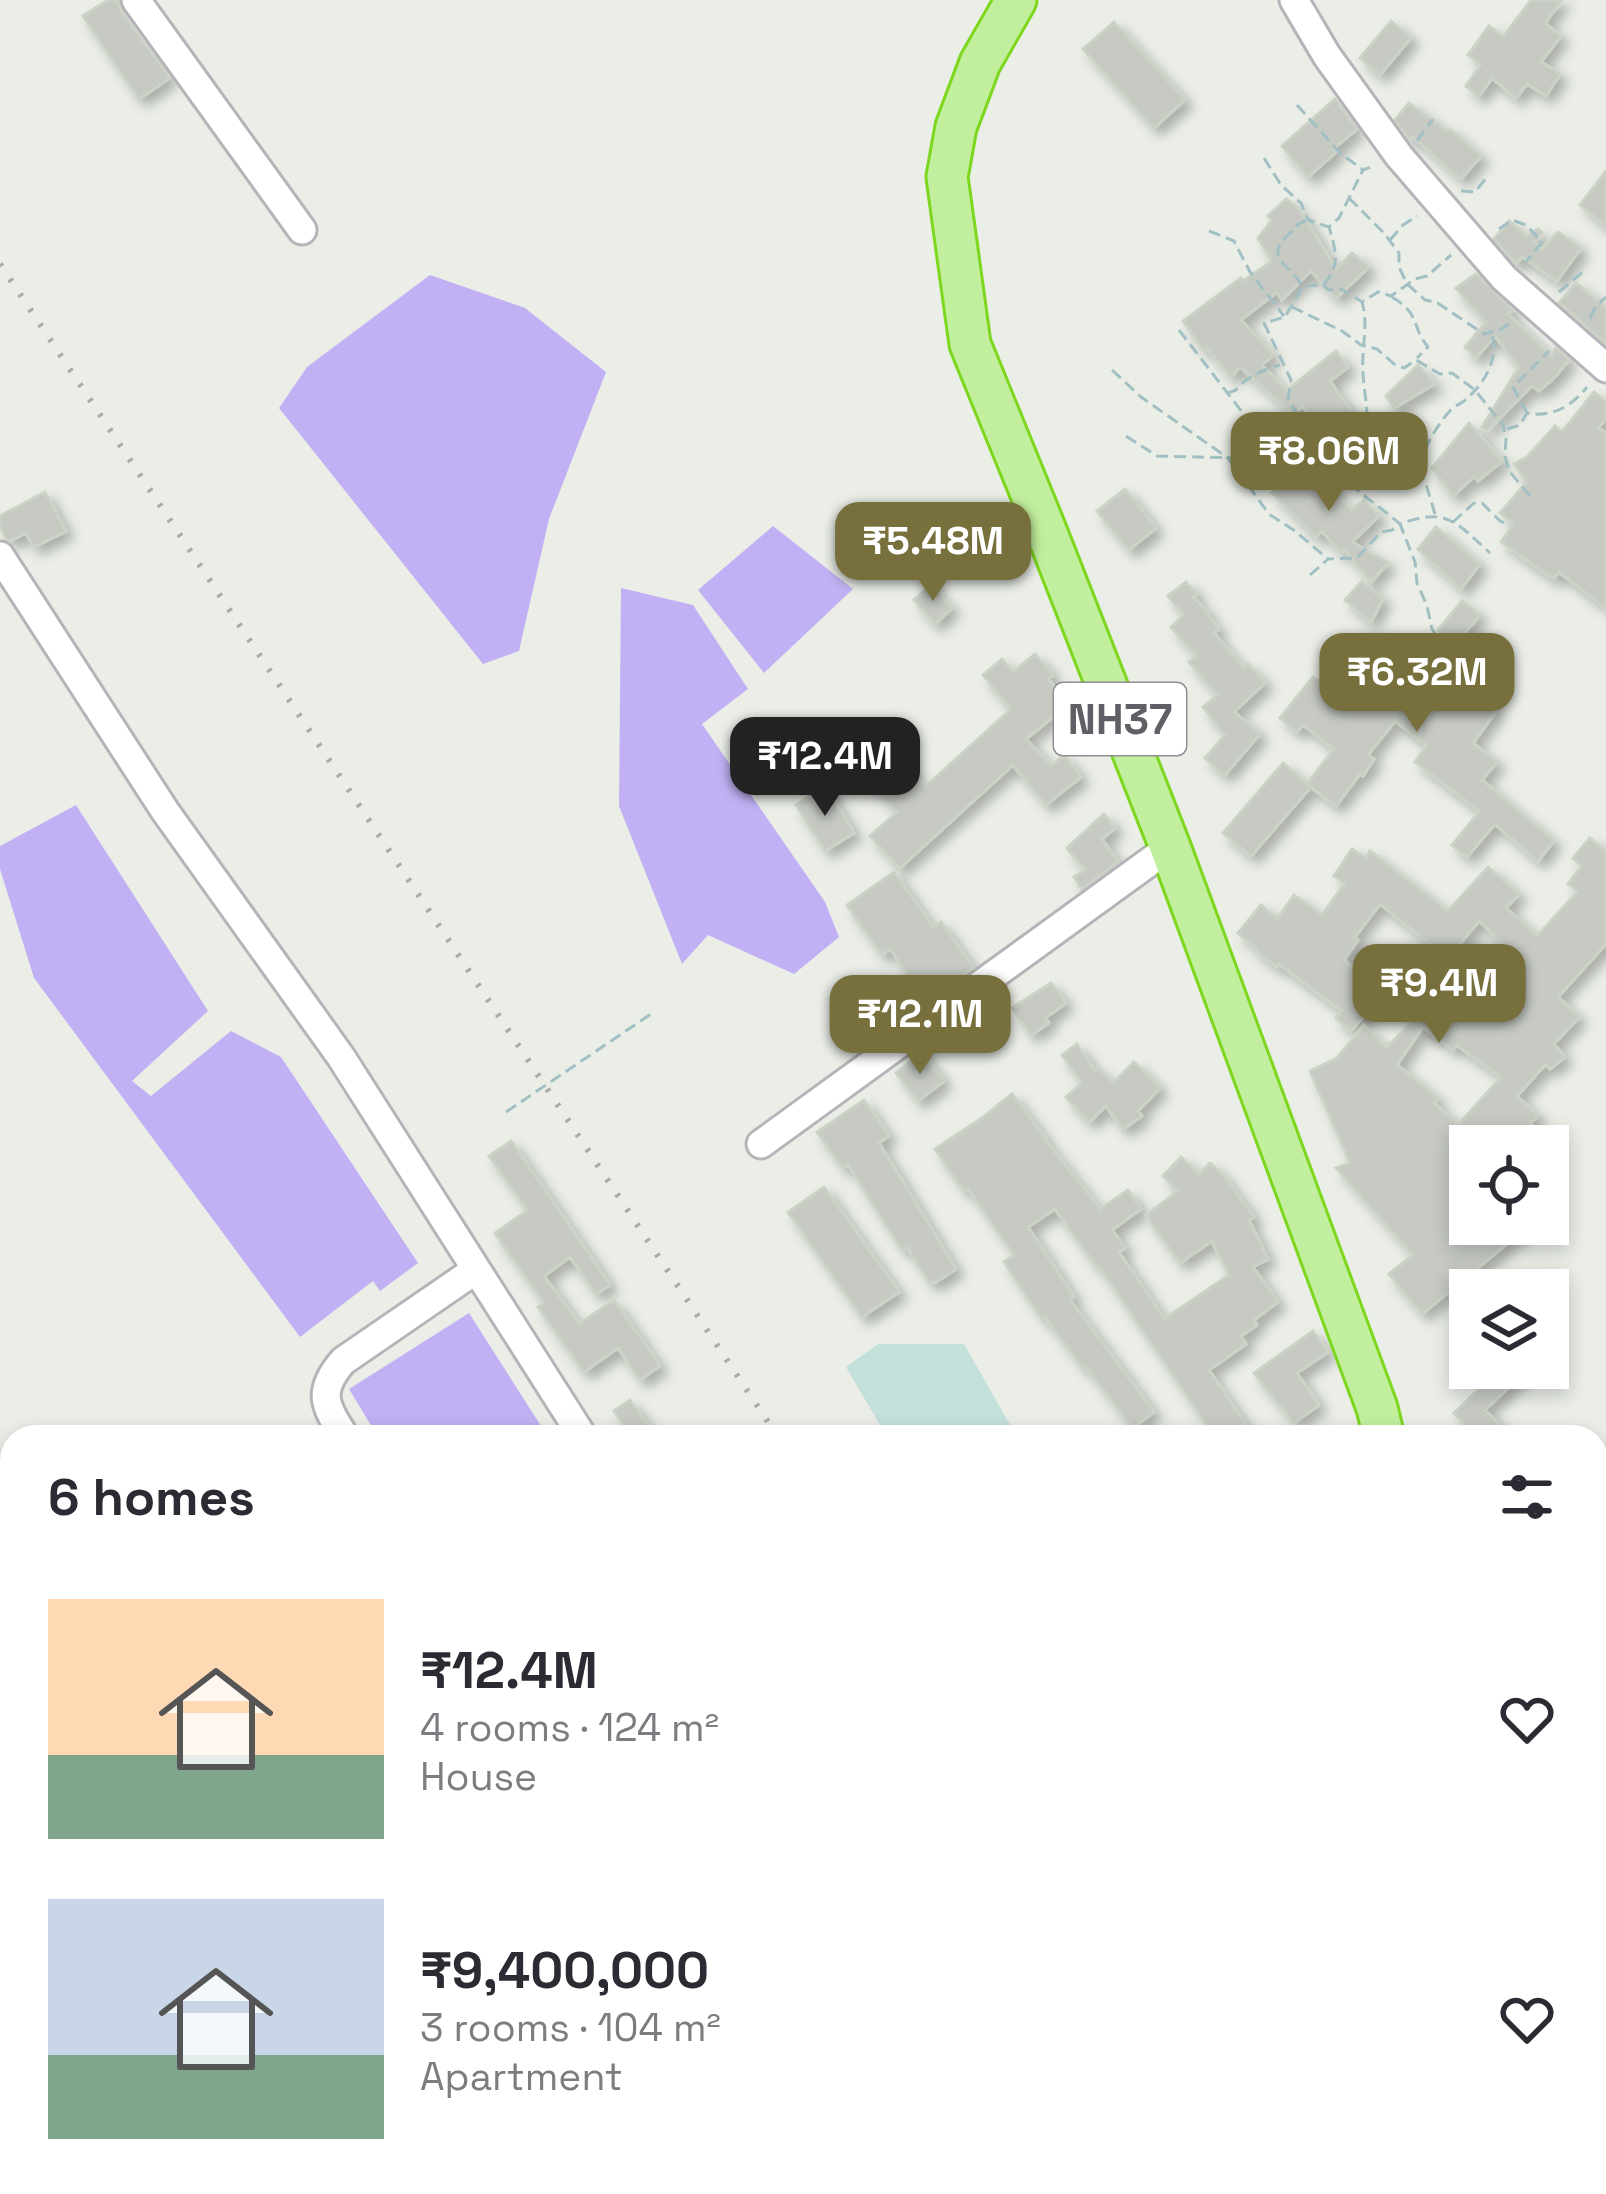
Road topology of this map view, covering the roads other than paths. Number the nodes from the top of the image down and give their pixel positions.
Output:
1 (136, 0) edge
2 (1016, 0) edge
3 (1294, 0) edge
4 (302, 230) dead end
5 (1605, 367) edge
6 (0, 556) edge
7 (1170, 847) junction
8 (761, 1144) dead end
9 (475, 1270) junction
10 (337, 1425) edge
11 (575, 1425) edge
12 (1381, 1425) edge

1 - 4 street
2 - 7 highway, NH37
3 - 5 street
6 - 9 street
7 - 8 street
7 - 12 highway, NH37
9 - 10 street
9 - 11 street

